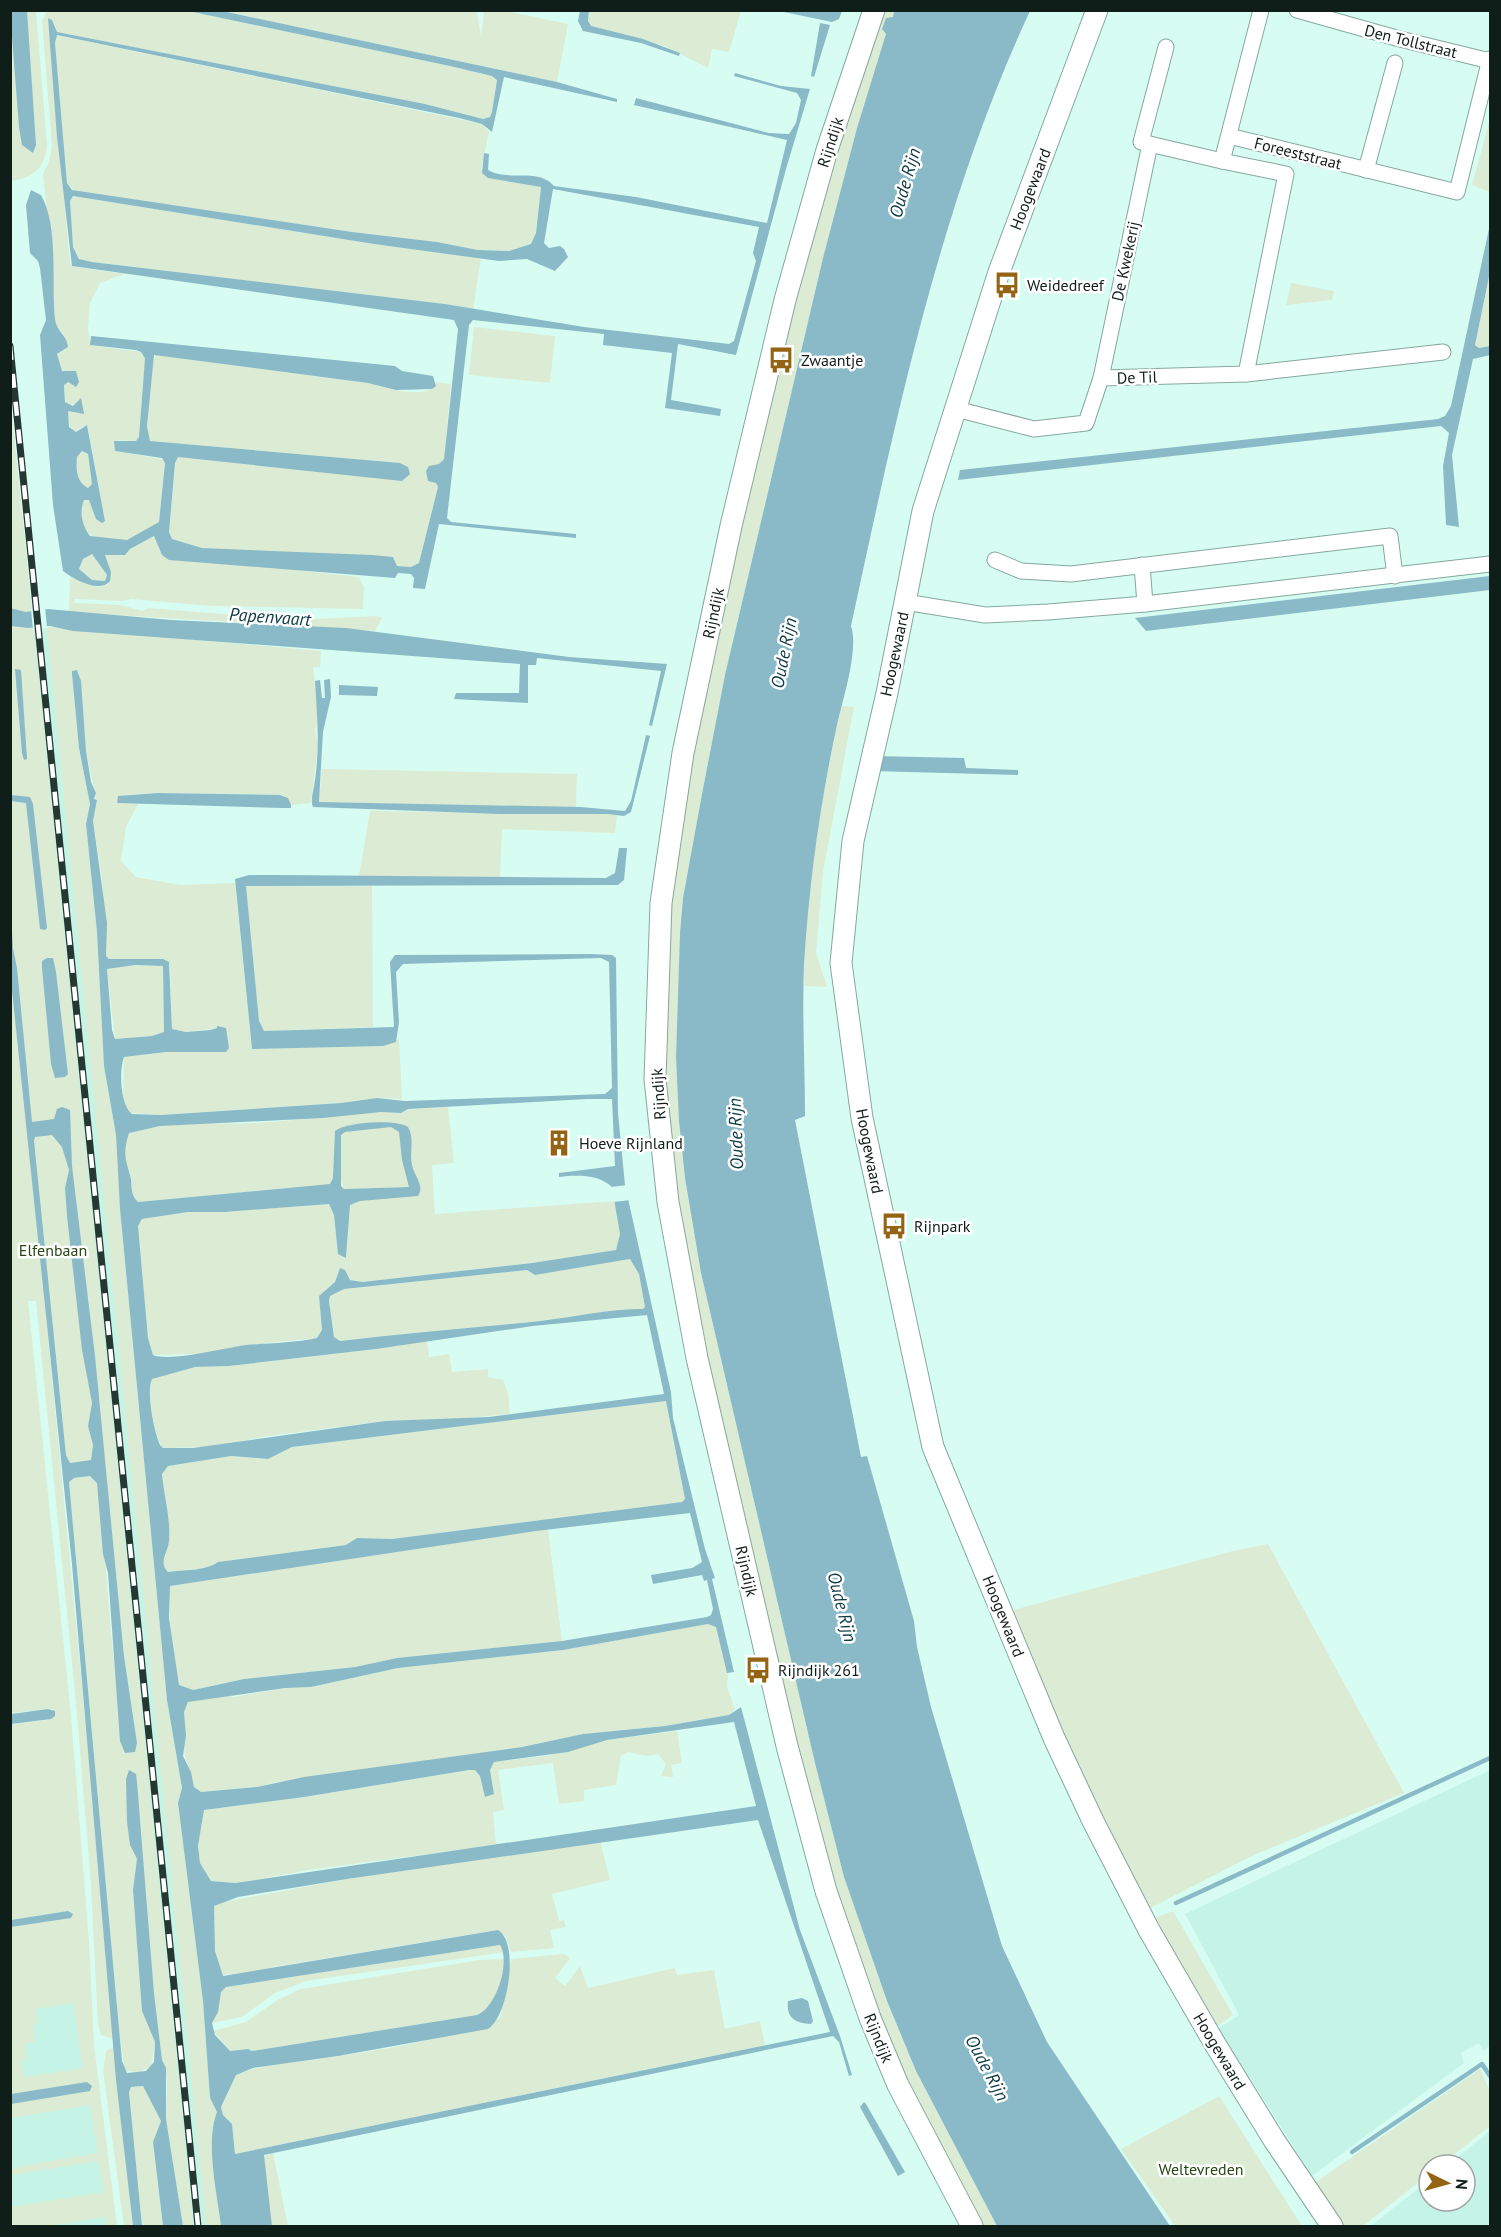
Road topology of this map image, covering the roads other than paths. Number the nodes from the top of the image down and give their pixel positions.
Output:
1 (874, 10) edge
2 (1097, 10) edge
3 (1261, 10) edge
4 (1298, 10) edge
5 (1166, 47) dead end
6 (1490, 60) edge
7 (1395, 63) dead end
8 (1230, 136) junction
9 (1150, 144) junction
10 (1222, 161) junction
11 (1366, 170) junction
12 (1443, 352) dead end
13 (1246, 374) junction
14 (1101, 378) junction
15 (956, 409) junction
16 (995, 560) dead end
17 (1491, 564) edge
18 (1142, 565) junction
19 (1395, 576) junction
20 (905, 602) junction
21 (1145, 604) junction
22 (972, 2226) edge
23 (1332, 2226) edge

1 - 22 street, Rijndijk
2 - 15 street, Hoogewaard
3 - 8 street
4 - 6 street, Den Tollstraat
5 - 9 street
6 - 11 street, Foreeststraat
7 - 11 street
8 - 10 street
8 - 11 street, Foreeststraat
9 - 10 street
9 - 14 street, De Kwekerij
10 - 13 street
12 - 13 street, De Til
13 - 14 street, De Til
14 - 15 street, De Til
15 - 20 street, Hoogewaard
16 - 18 street
17 - 19 street
18 - 19 street
18 - 21 street
19 - 21 street
20 - 21 street
20 - 23 street, Hoogewaard

